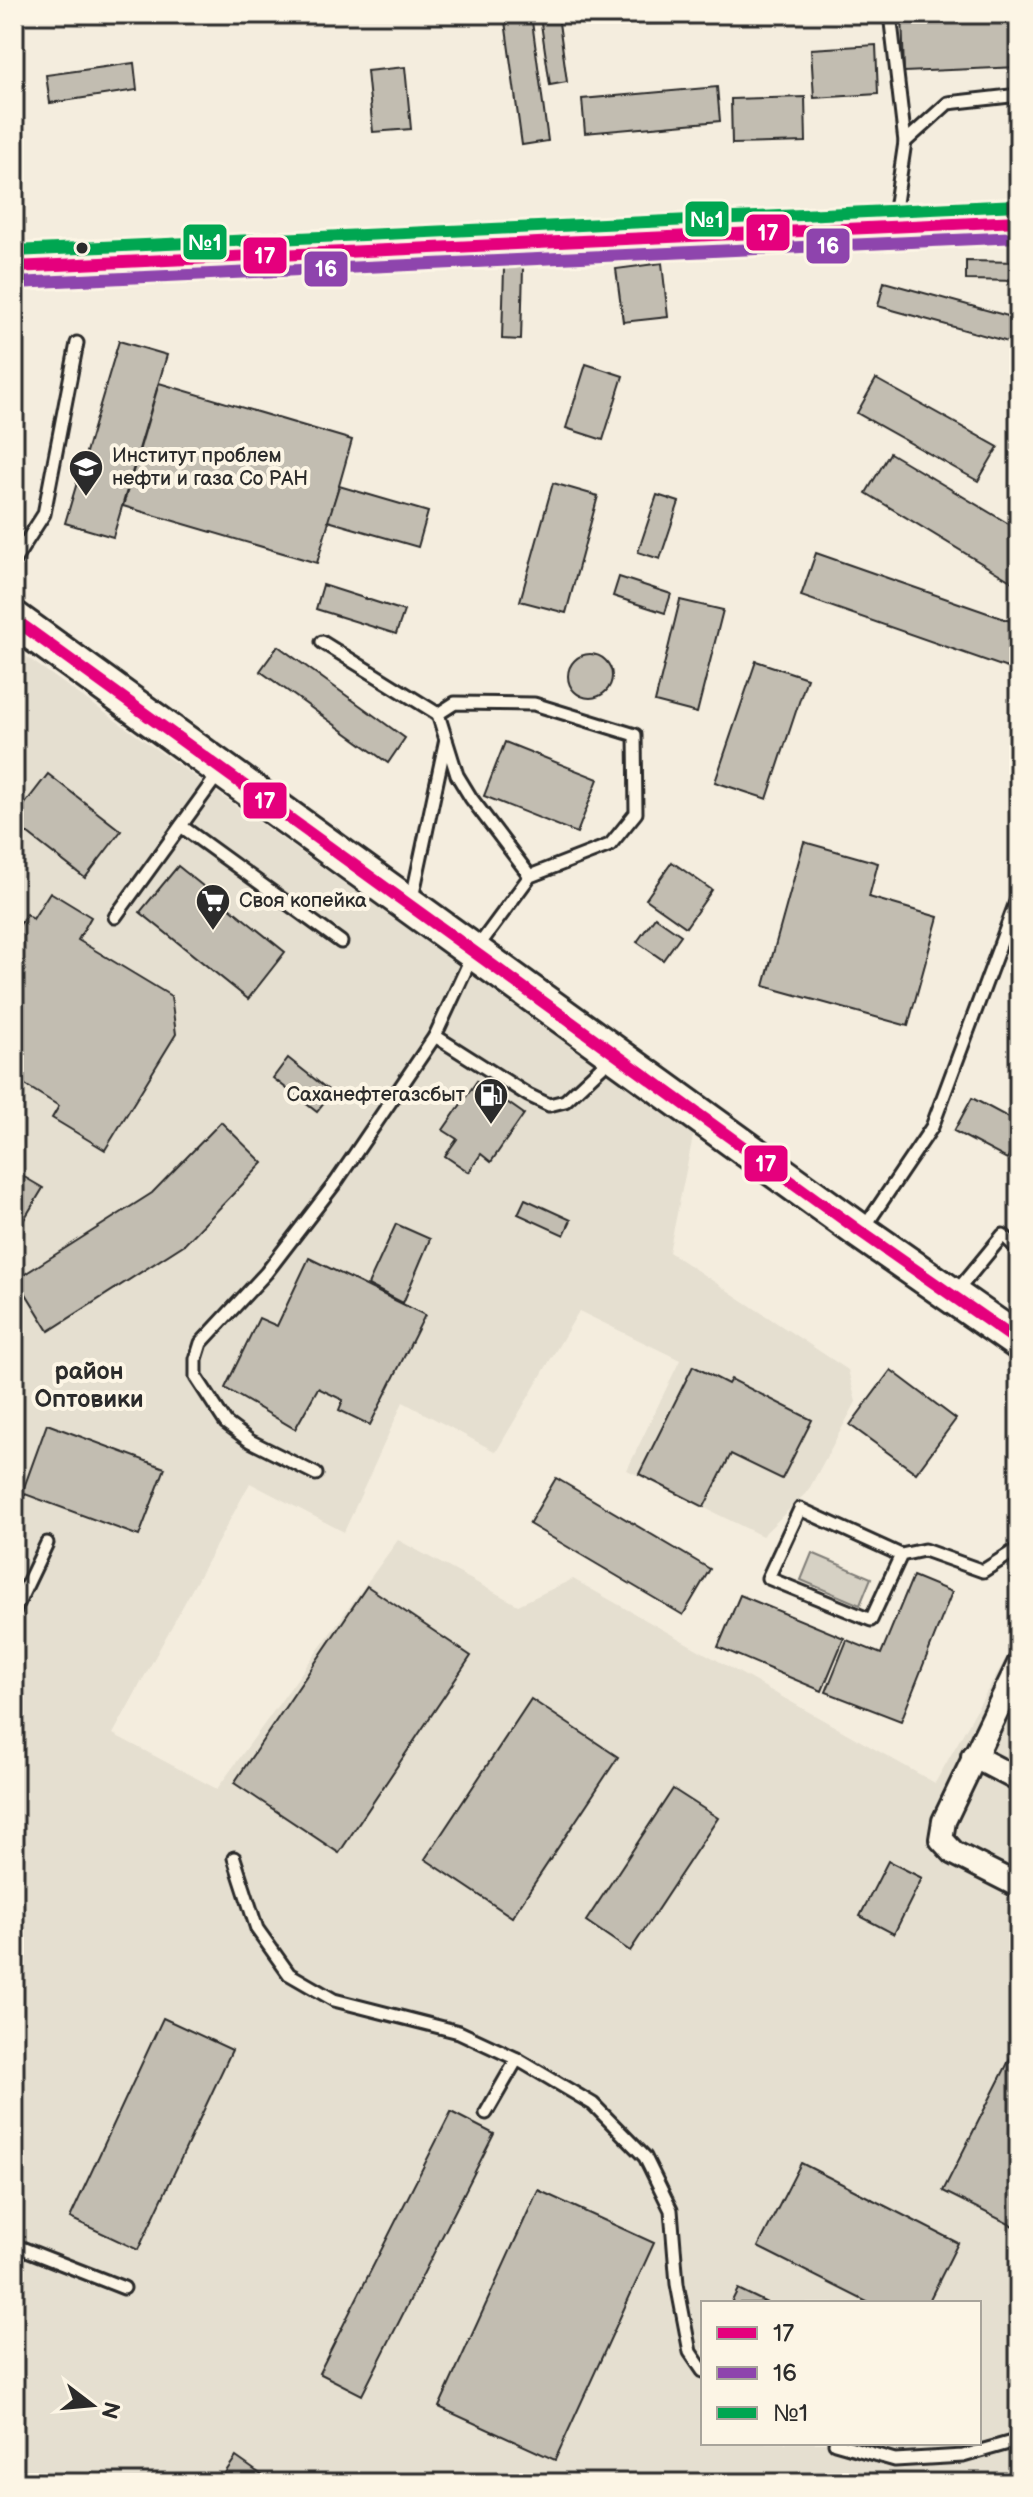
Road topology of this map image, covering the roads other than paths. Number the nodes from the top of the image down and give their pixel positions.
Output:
1 (890, 14) edge
2 (1019, 95) edge
3 (905, 142) junction
4 (1019, 221) edge
5 (892, 227) junction
6 (14, 267) edge
7 (77, 343) dead end
8 (14, 561) edge
9 (14, 619) edge
10 (322, 642) dead end
11 (438, 714) junction
12 (446, 739) junction
13 (222, 769) junction
14 (181, 826) junction
15 (530, 876) junction
16 (1019, 894) edge
17 (410, 906) junction
18 (115, 917) dead end
19 (341, 942) dead end
20 (474, 952) junction
21 (435, 1036) junction
22 (615, 1054) junction
23 (861, 1232) junction
24 (1019, 1250) edge
25 (952, 1296) junction
26 (1019, 1342) edge
27 (316, 1474) dead end
28 (47, 1543) dead end
29 (1019, 1548) edge
30 (901, 1555) junction
31 (14, 1612) edge
32 (1019, 1664) edge
33 (973, 1756) junction
34 (1019, 1780) edge
35 (234, 1858) dead end
36 (1019, 1886) edge
37 (517, 2059) junction
38 (486, 2113) dead end
39 (14, 2245) edge
40 (124, 2288) dead end
41 (701, 2368) edge
42 (1019, 2440) edge
43 (842, 2445) edge

1 - 3 lane
2 - 3 lane
3 - 5 lane
4 - 5 main road
5 - 6 main road
7 - 8 lane
9 - 13 main road
10 - 11 lane
11 - 12 lane
11 - 15 lane
12 - 15 lane
12 - 17 lane
13 - 14 lane
13 - 17 main road
14 - 18 lane
14 - 19 lane
15 - 20 lane
16 - 23 lane
17 - 20 main road
20 - 21 lane
20 - 22 main road
21 - 22 lane
21 - 27 lane
22 - 23 main road
23 - 25 main road
24 - 25 lane
25 - 26 main road
28 - 31 lane
29 - 30 lane
30 - 30 lane
32 - 33 street
33 - 34 street
33 - 36 street
35 - 37 lane
37 - 38 lane
37 - 41 lane
39 - 40 lane
42 - 43 lane

